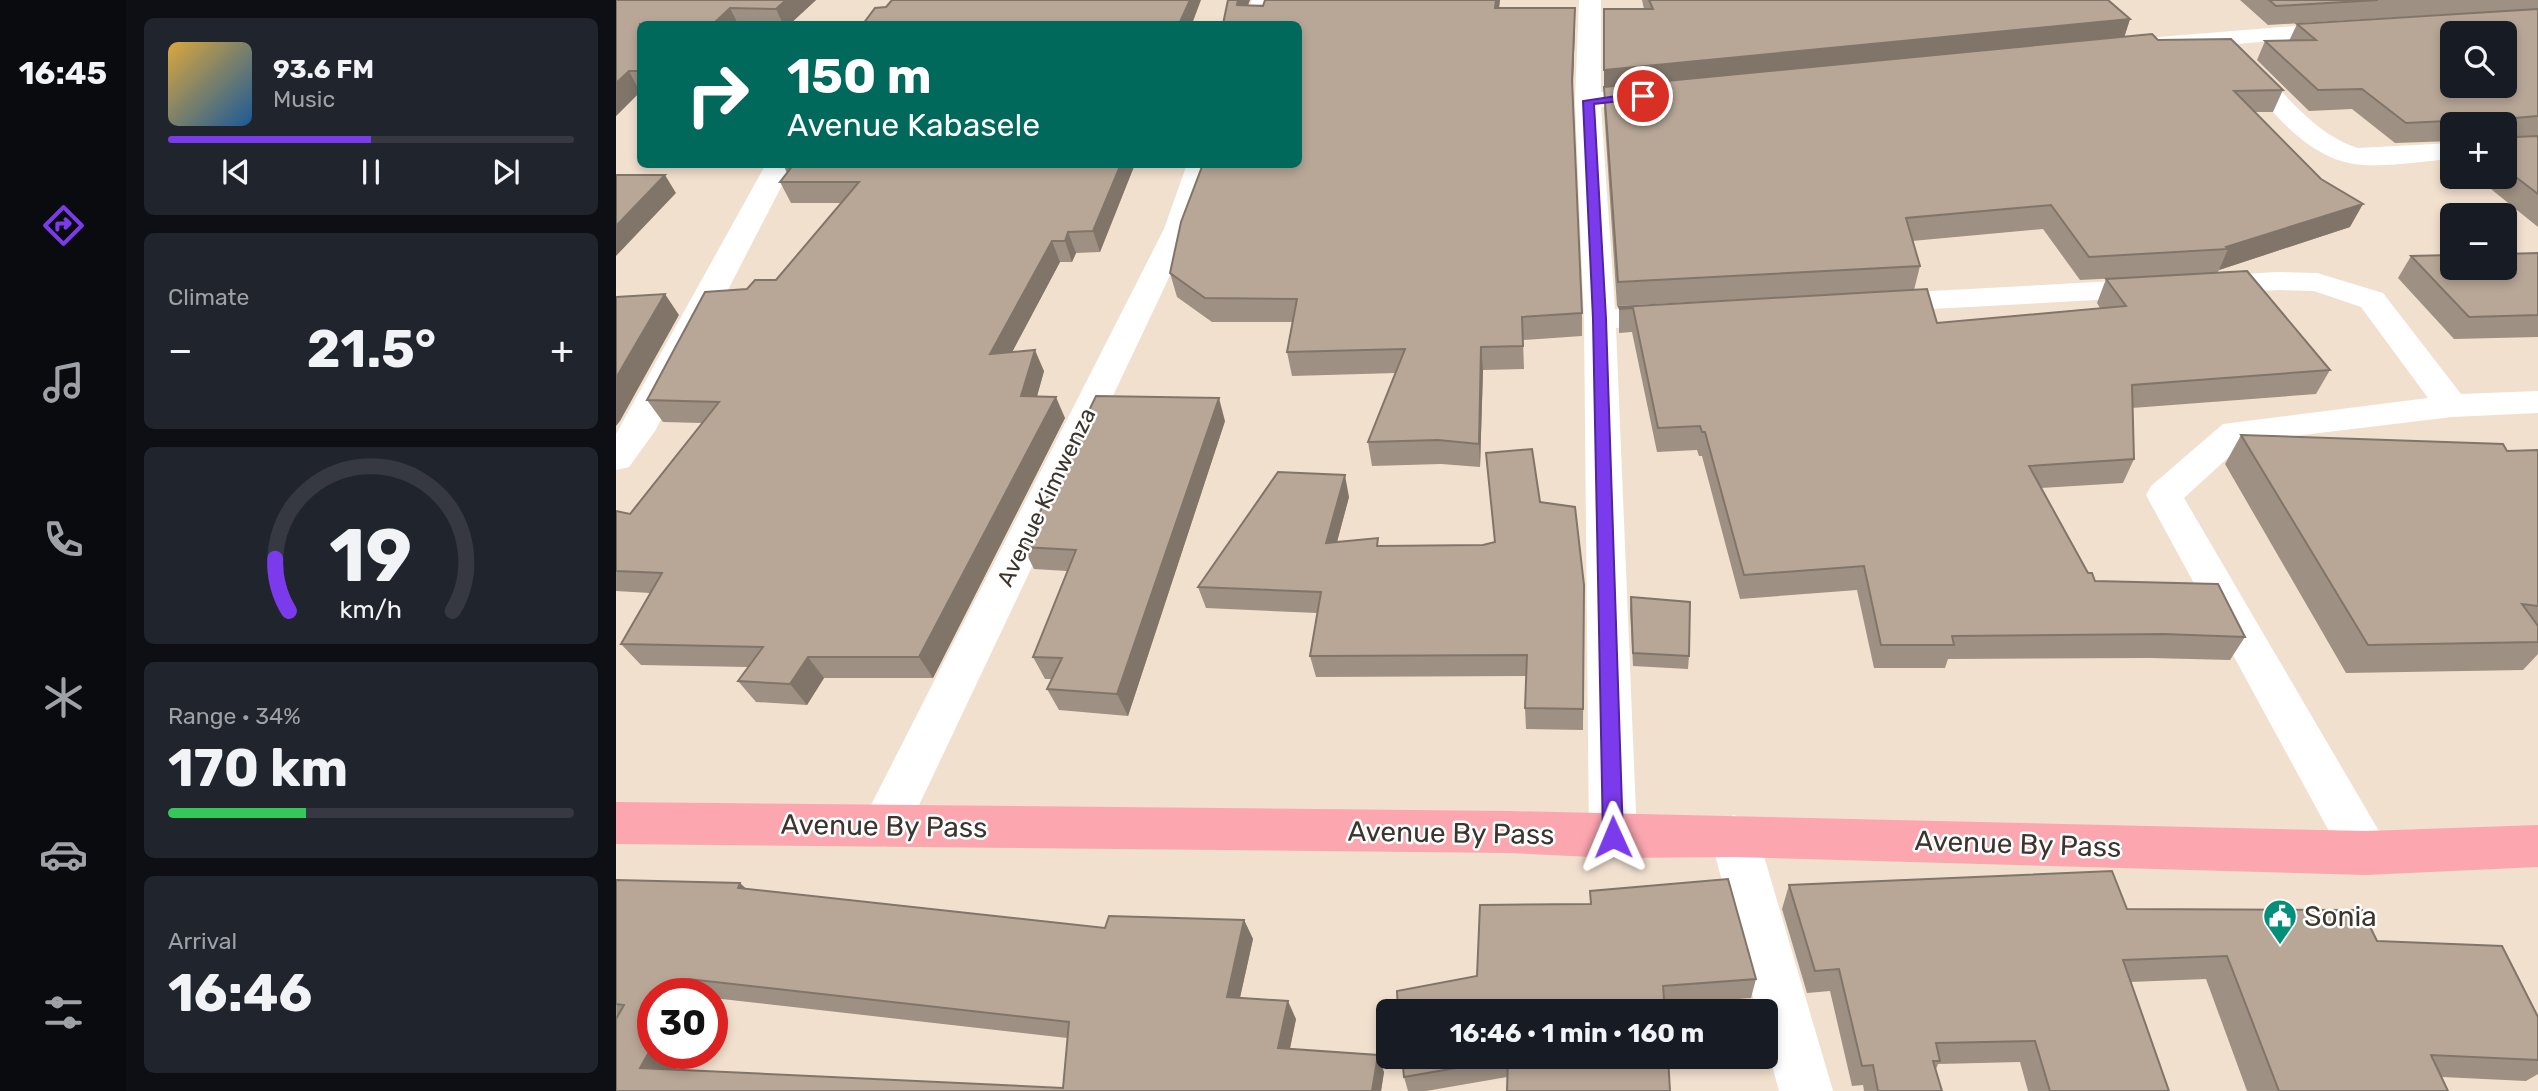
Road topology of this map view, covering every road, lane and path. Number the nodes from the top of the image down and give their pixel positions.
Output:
1 (1263, 0) edge
2 (1590, 0) edge
3 (1255, 21) edge
4 (2361, 27) edge
5 (2217, 38) junction
6 (2122, 47) edge
7 (1684, 91) edge
8 (1588, 101) junction
9 (2440, 152) edge
10 (778, 168) edge
11 (1200, 168) edge
12 (1849, 305) edge
13 (1696, 314) edge
14 (1600, 319) junction
15 (2538, 402) edge
16 (2452, 406) junction
17 (616, 458) edge
18 (616, 823) edge
19 (885, 826) junction
20 (1734, 836) junction
21 (1613, 837) junction
22 (2538, 846) edge
23 (2366, 853) junction
24 (1806, 1091) edge

1 - 3 street
2 - 8 street
4 - 5 street
5 - 6 street
5 - 9 street
7 - 8 street
8 - 14 street
10 - 17 street
11 - 19 street, Avenue Kimwenza
12 - 16 street
13 - 14 street
14 - 21 street
15 - 16 street
16 - 23 street
18 - 19 highway, Avenue By Pass
19 - 21 highway, Avenue By Pass
20 - 21 highway, Avenue By Pass
20 - 23 highway, Avenue By Pass
20 - 24 street
22 - 23 highway, Avenue By Pass

